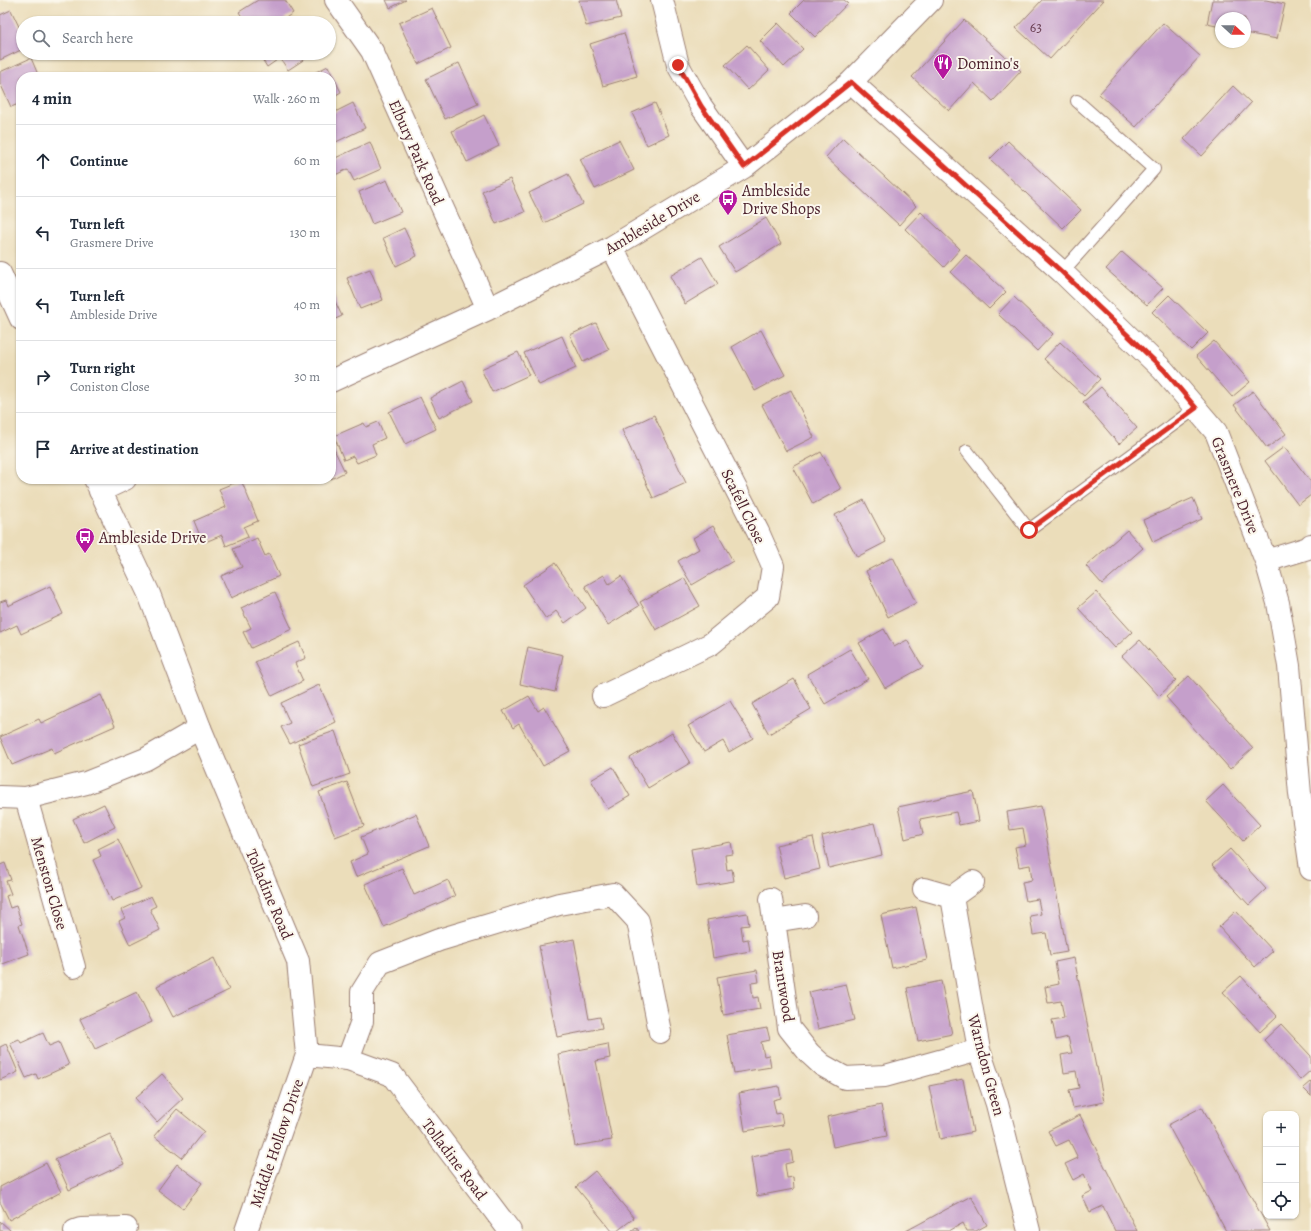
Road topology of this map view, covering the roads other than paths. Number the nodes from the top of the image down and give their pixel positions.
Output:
1 (336, 0) edge
2 (662, 0) edge
3 (931, 0) edge
4 (851, 82) junction
5 (1077, 101) dead end
6 (744, 167) junction
7 (612, 247) junction
8 (1062, 272) junction
9 (0, 273) edge
10 (16, 308) edge
11 (488, 309) junction
12 (336, 379) edge
13 (1196, 408) junction
14 (967, 451) dead end
15 (98, 485) edge
16 (1311, 545) edge
17 (1266, 561) junction
18 (602, 696) dead end
19 (200, 728) junction
20 (0, 797) edge
21 (26, 798) junction
22 (1311, 869) edge
23 (973, 882) dead end
24 (924, 889) dead end
25 (952, 897) junction
26 (805, 916) dead end
27 (74, 967) dead end
28 (660, 1032) dead end
29 (979, 1050) junction
30 (307, 1055) junction
31 (348, 1059) junction
32 (126, 1228) dead end
33 (75, 1231) edge
34 (246, 1231) edge
35 (510, 1231) edge
36 (1029, 1231) edge

1 - 11 street, Elbury Park Road
2 - 6 street
3 - 4 street, Ambleside Drive
4 - 6 street, Ambleside Drive
4 - 8 street, Grasmere Drive
5 - 8 lane
6 - 7 street, Ambleside Drive
7 - 11 street, Ambleside Drive
7 - 18 street, Scafell Close
8 - 13 street, Grasmere Drive
9 - 10 street
11 - 12 street, Ambleside Drive
13 - 14 lane
13 - 17 street, Grasmere Drive
15 - 19 street, Tolladine Road
16 - 17 street
17 - 22 street, Grasmere Drive
19 - 21 street
19 - 30 street, Tolladine Road
20 - 21 street
21 - 27 street, Menston Close
23 - 25 street
24 - 25 street
25 - 29 street, Warndon Green
26 - 29 street, Brantwood
28 - 31 street
29 - 36 street, Warndon Green
30 - 31 street, Tolladine Road
30 - 34 street, Middle Hollow Drive
31 - 35 street, Tolladine Road
32 - 33 street

